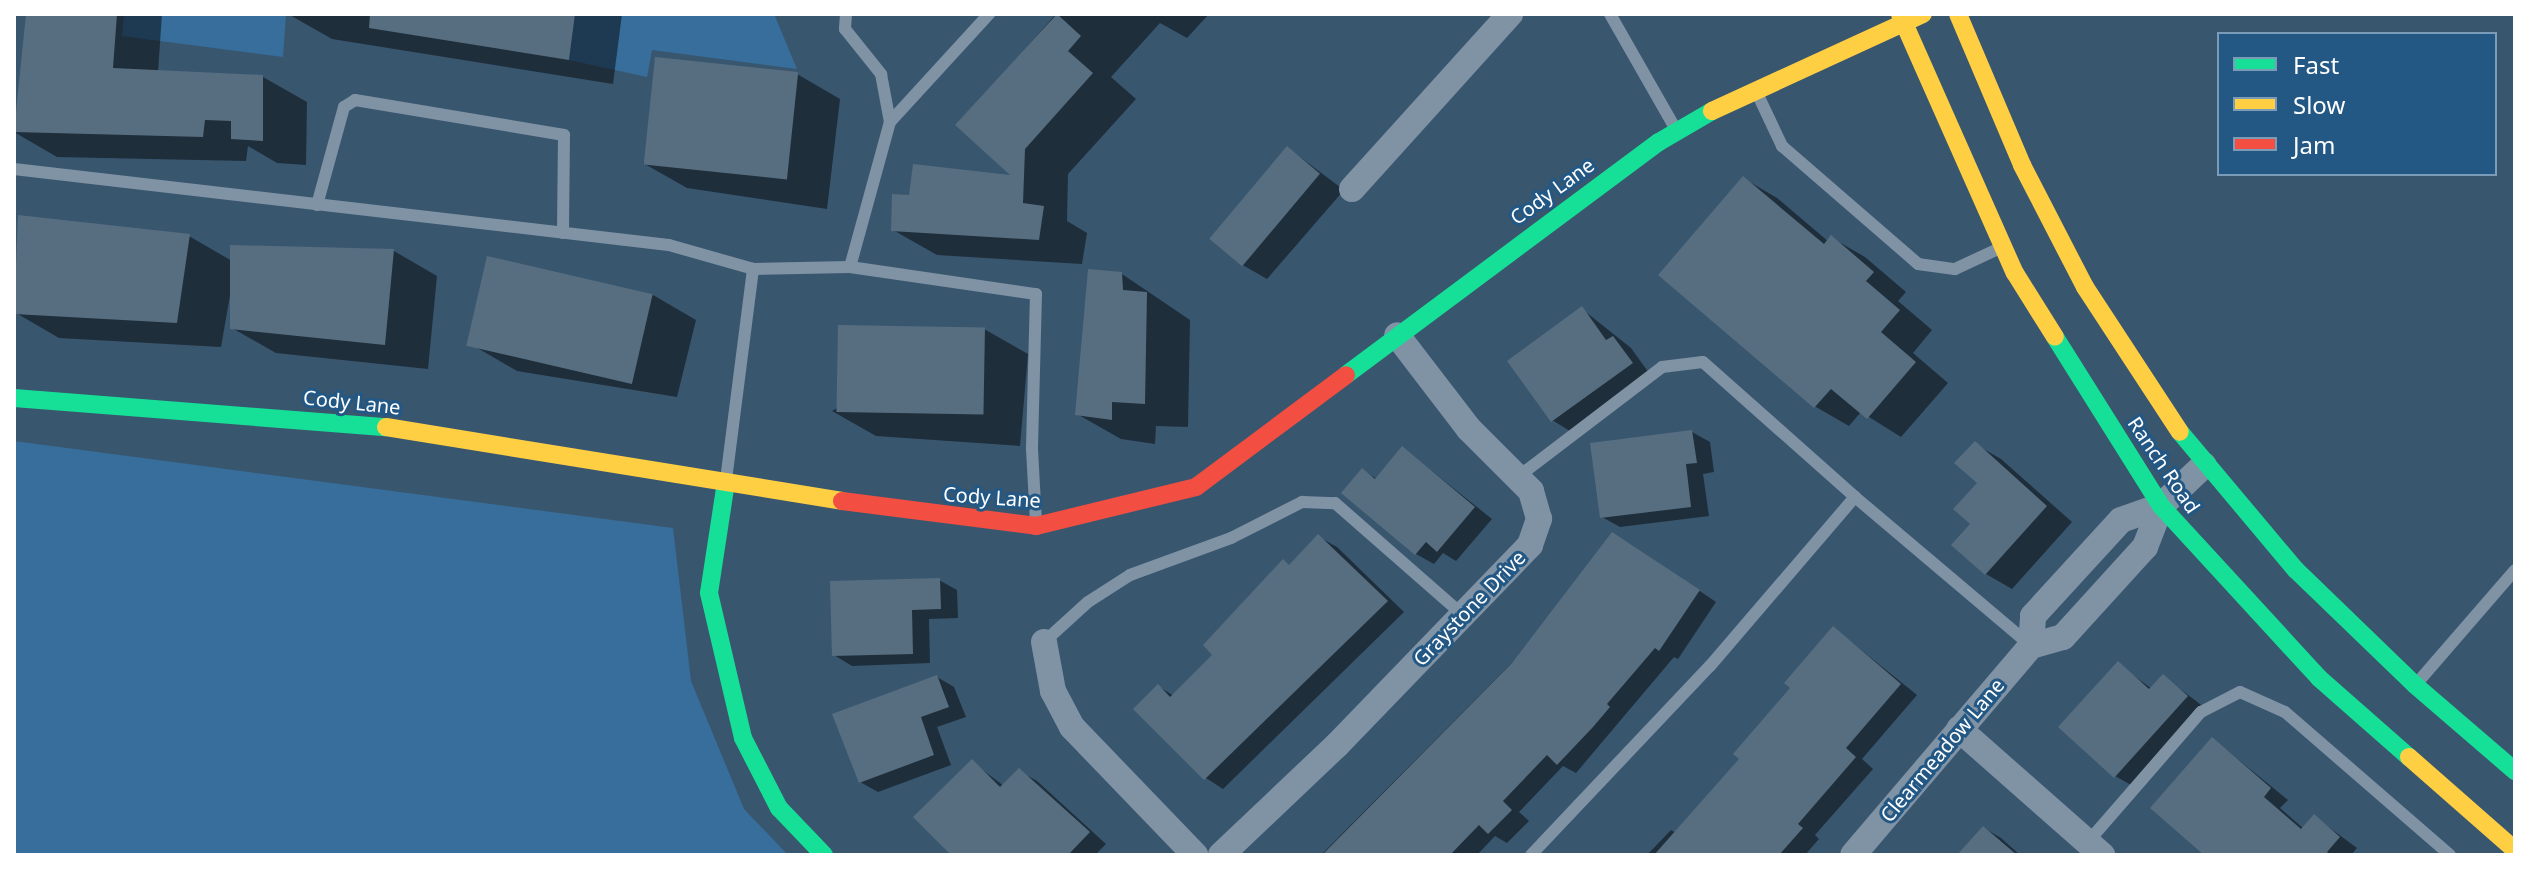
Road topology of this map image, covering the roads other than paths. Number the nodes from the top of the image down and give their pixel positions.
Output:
1 (846, 14) edge
2 (989, 14) edge
3 (1510, 14) edge
4 (1610, 14) edge
5 (1923, 14) edge
6 (1958, 14) edge
7 (1902, 19) edge
8 (1755, 89) junction
9 (890, 122) junction
10 (1677, 131) junction
11 (14, 169) edge
12 (1352, 189) dead end
13 (317, 205) junction
14 (563, 233) junction
15 (2003, 247) junction
16 (850, 267) junction
17 (753, 269) junction
18 (1397, 335) junction
19 (14, 398) edge
20 (2204, 465) junction
21 (1519, 476) junction
22 (726, 482) junction
23 (1855, 497) junction
24 (2161, 506) junction
25 (1036, 526) junction
26 (2515, 570) edge
27 (1463, 615) junction
28 (1044, 642) joint
29 (2031, 646) junction
30 (2415, 685) junction
31 (1959, 729) junction
32 (2515, 771) edge
33 (2095, 849) edge
34 (2515, 850) edge
35 (824, 855) edge
36 (1195, 855) edge
37 (1221, 855) edge
38 (1531, 855) edge
39 (1853, 855) edge
40 (2450, 855) edge

1 - 9 lane
2 - 9 lane
3 - 12 street
4 - 10 lane
5 - 7 street, Cody Lane
6 - 20 street, Ranch Road
7 - 8 street, Cody Lane
7 - 15 street, Ranch Road
8 - 10 street, Cody Lane
8 - 15 lane
9 - 16 lane
10 - 18 street, Cody Lane
11 - 13 lane
13 - 14 lane
13 - 14 lane
14 - 17 lane
15 - 24 street, Ranch Road
16 - 17 lane
16 - 25 lane
17 - 22 lane
18 - 21 street, Graystone Drive
18 - 25 street, Cody Lane
19 - 22 street, Cody Lane
20 - 24 street, Clearmeadow Lane
20 - 30 street, Ranch Road
21 - 23 lane
21 - 27 street, Graystone Drive
22 - 25 street, Cody Lane
22 - 35 street
23 - 29 lane
23 - 38 lane
24 - 29 street, Clearmeadow Lane
24 - 29 street, Clearmeadow Lane
24 - 34 street, Ranch Road
26 - 30 lane
27 - 28 lane
27 - 37 street, Graystone Drive
28 - 36 street
29 - 31 street, Clearmeadow Lane
30 - 32 street, Ranch Road
31 - 33 street
31 - 39 street, Clearmeadow Lane
33 - 40 lane

